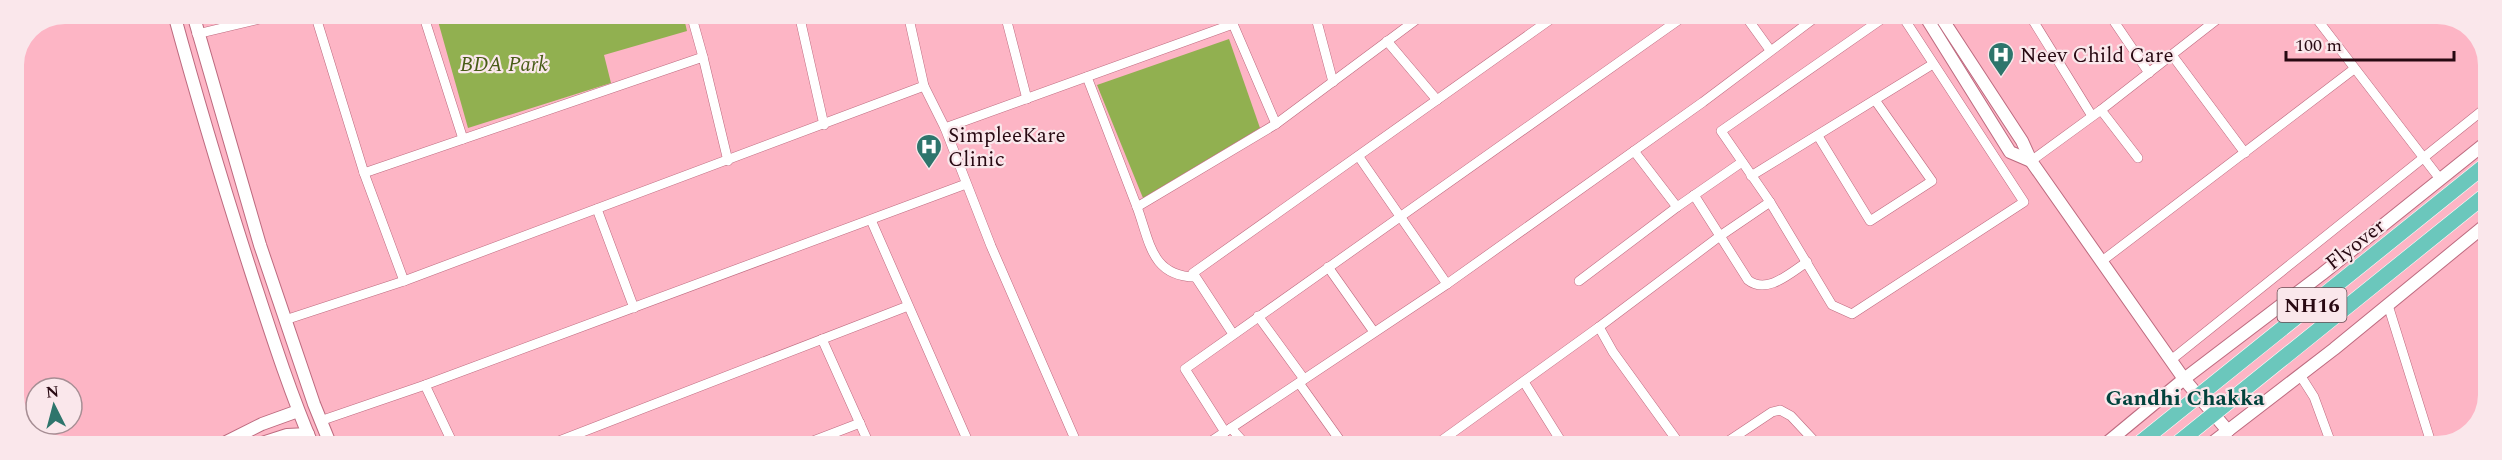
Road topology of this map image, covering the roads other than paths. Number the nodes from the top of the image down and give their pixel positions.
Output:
1 (177, 24) edge
2 (195, 24) edge
3 (238, 24) edge
4 (318, 24) edge
5 (426, 24) edge
6 (694, 24) edge
7 (801, 24) edge
8 (910, 24) edge
9 (1008, 24) edge
10 (1220, 24) edge
11 (1234, 24) edge
12 (1318, 24) edge
13 (1410, 24) edge
14 (1543, 24) edge
15 (1673, 24) edge
16 (1751, 24) edge
17 (1806, 24) edge
18 (1875, 24) edge
19 (1907, 24) edge
20 (1930, 24) edge
21 (1946, 24) edge
22 (2035, 24) edge
23 (2116, 24) edge
24 (2211, 24) edge
25 (2320, 24) edge
26 (197, 34) junction
27 (1387, 41) junction
28 (1770, 50) junction
29 (2172, 55) junction
30 (703, 57) junction
31 (1933, 64) junction
32 (2354, 69) junction
33 (1959, 70) junction
34 (2149, 73) junction
35 (1087, 77) junction
36 (1944, 79) junction
37 (1333, 82) junction
38 (924, 86) junction
39 (1027, 99) junction
40 (1437, 100) junction
41 (1875, 100) junction
42 (2101, 110) junction
43 (2478, 114) edge
44 (2092, 116) junction
45 (1276, 123) junction
46 (824, 125) junction
47 (945, 128) junction
48 (1818, 136) junction
49 (463, 139) junction
50 (2478, 149) edge
51 (1634, 151) junction
52 (2245, 153) junction
53 (1359, 157) junction
54 (2423, 157) junction
55 (2138, 158) dead end
56 (728, 161) junction
57 (2031, 161) junction
58 (1742, 162) junction
59 (2478, 171) edge
60 (364, 173) junction
61 (1751, 176) junction
62 (2440, 179) junction
63 (966, 184) junction
64 (1694, 195) junction
65 (2478, 201) edge
66 (1770, 202) junction
67 (1137, 207) junction
68 (1677, 207) junction
69 (597, 209) junction
70 (1401, 217) junction
71 (871, 220) junction
72 (2478, 231) edge
73 (1720, 236) junction
74 (2102, 261) junction
75 (1807, 262) junction
76 (1328, 267) junction
77 (1195, 276) junction
78 (404, 281) junction
79 (1579, 281) dead end
80 (1447, 284) junction
81 (276, 294) junction
82 (260, 300) junction
83 (908, 306) junction
84 (2388, 306) junction
85 (634, 308) junction
86 (1258, 316) junction
87 (285, 320) junction
88 (1599, 327) junction
89 (1374, 332) junction
90 (1233, 334) junction
91 (822, 339) junction
92 (2170, 360) junction
93 (2301, 375) junction
94 (2184, 379) junction
95 (1302, 381) junction
96 (1524, 382) junction
97 (425, 385) junction
98 (298, 411) junction
99 (320, 421) junction
100 (860, 423) junction
101 (1228, 430) junction
102 (2228, 431) junction
103 (238, 436) edge
104 (309, 436) edge
105 (327, 436) edge
106 (449, 436) edge
107 (572, 436) edge
108 (826, 436) edge
109 (866, 436) edge
110 (966, 436) edge
111 (1074, 436) edge
112 (1219, 436) edge
113 (1235, 436) edge
114 (1338, 436) edge
115 (1448, 436) edge
116 (1558, 436) edge
117 (1674, 436) edge
118 (1736, 436) edge
119 (1810, 436) edge
120 (2115, 436) edge
121 (2148, 436) edge
122 (2186, 436) edge
123 (2221, 436) edge
124 (2329, 436) edge
125 (2429, 436) edge

1 - 82 street
2 - 26 street
3 - 26 street
4 - 60 street
5 - 49 street
6 - 30 street
7 - 46 street
8 - 38 street
9 - 39 street
10 - 35 street
11 - 45 street
12 - 37 street
13 - 27 street
14 - 40 street
15 - 70 street
16 - 28 street
17 - 28 street
18 - 58 street
19 - 31 street
20 - 33 street
21 - 57 street
22 - 44 street
23 - 34 street
24 - 29 street
25 - 32 street
26 - 81 street
27 - 37 street
27 - 40 street
28 - 51 street
29 - 34 street
29 - 52 street
30 - 49 street
30 - 56 street
31 - 36 street
31 - 41 street
32 - 52 street
32 - 54 street
33 - 36 street
33 - 57 street
34 - 42 street
35 - 39 street
35 - 67 street
36 - 75 street
37 - 45 street
38 - 46 street
38 - 47 street
39 - 47 street
40 - 53 street
41 - 48 street
41 - 48 street
42 - 44 street
42 - 55 street
43 - 54 street
44 - 57 street
45 - 67 street
46 - 56 street
47 - 63 street
48 - 61 street
49 - 60 street
50 - 62 street
51 - 68 street
51 - 80 street
52 - 74 street
53 - 70 street
53 - 77 street
54 - 62 street
54 - 92 street
56 - 69 street
57 - 74 street
58 - 61 street
58 - 64 street
59 - 121 highway, Flyover / NH16, bridge
60 - 78 street
61 - 66 street
62 - 94 street
63 - 71 street
63 - 111 street
64 - 68 street
64 - 73 street
65 - 122 highway, NH16, bridge
66 - 73 street
66 - 75 street
67 - 77 street
68 - 79 street
69 - 78 street
69 - 85 street
70 - 76 street
70 - 80 street
71 - 83 street
71 - 85 street
72 - 84 street
73 - 75 street
73 - 88 street
74 - 92 street
76 - 86 street
76 - 89 street
77 - 90 street
78 - 87 street
80 - 89 street
81 - 82 street
81 - 87 street
82 - 98 street
83 - 91 street
83 - 110 street
84 - 93 street
84 - 125 street
85 - 97 street
86 - 90 street
86 - 95 street
87 - 99 street
88 - 96 street
88 - 117 street
89 - 95 street
90 - 101 street
91 - 100 street
91 - 107 street
92 - 94 street
93 - 102 street
93 - 124 street
94 - 102 street
94 - 120 street
95 - 101 street
95 - 114 street
96 - 115 street
96 - 116 street
97 - 99 street
97 - 106 street
98 - 103 street
98 - 104 street
99 - 105 street
100 - 108 street
100 - 109 street
101 - 112 street
101 - 113 street
102 - 123 street
118 - 119 street

